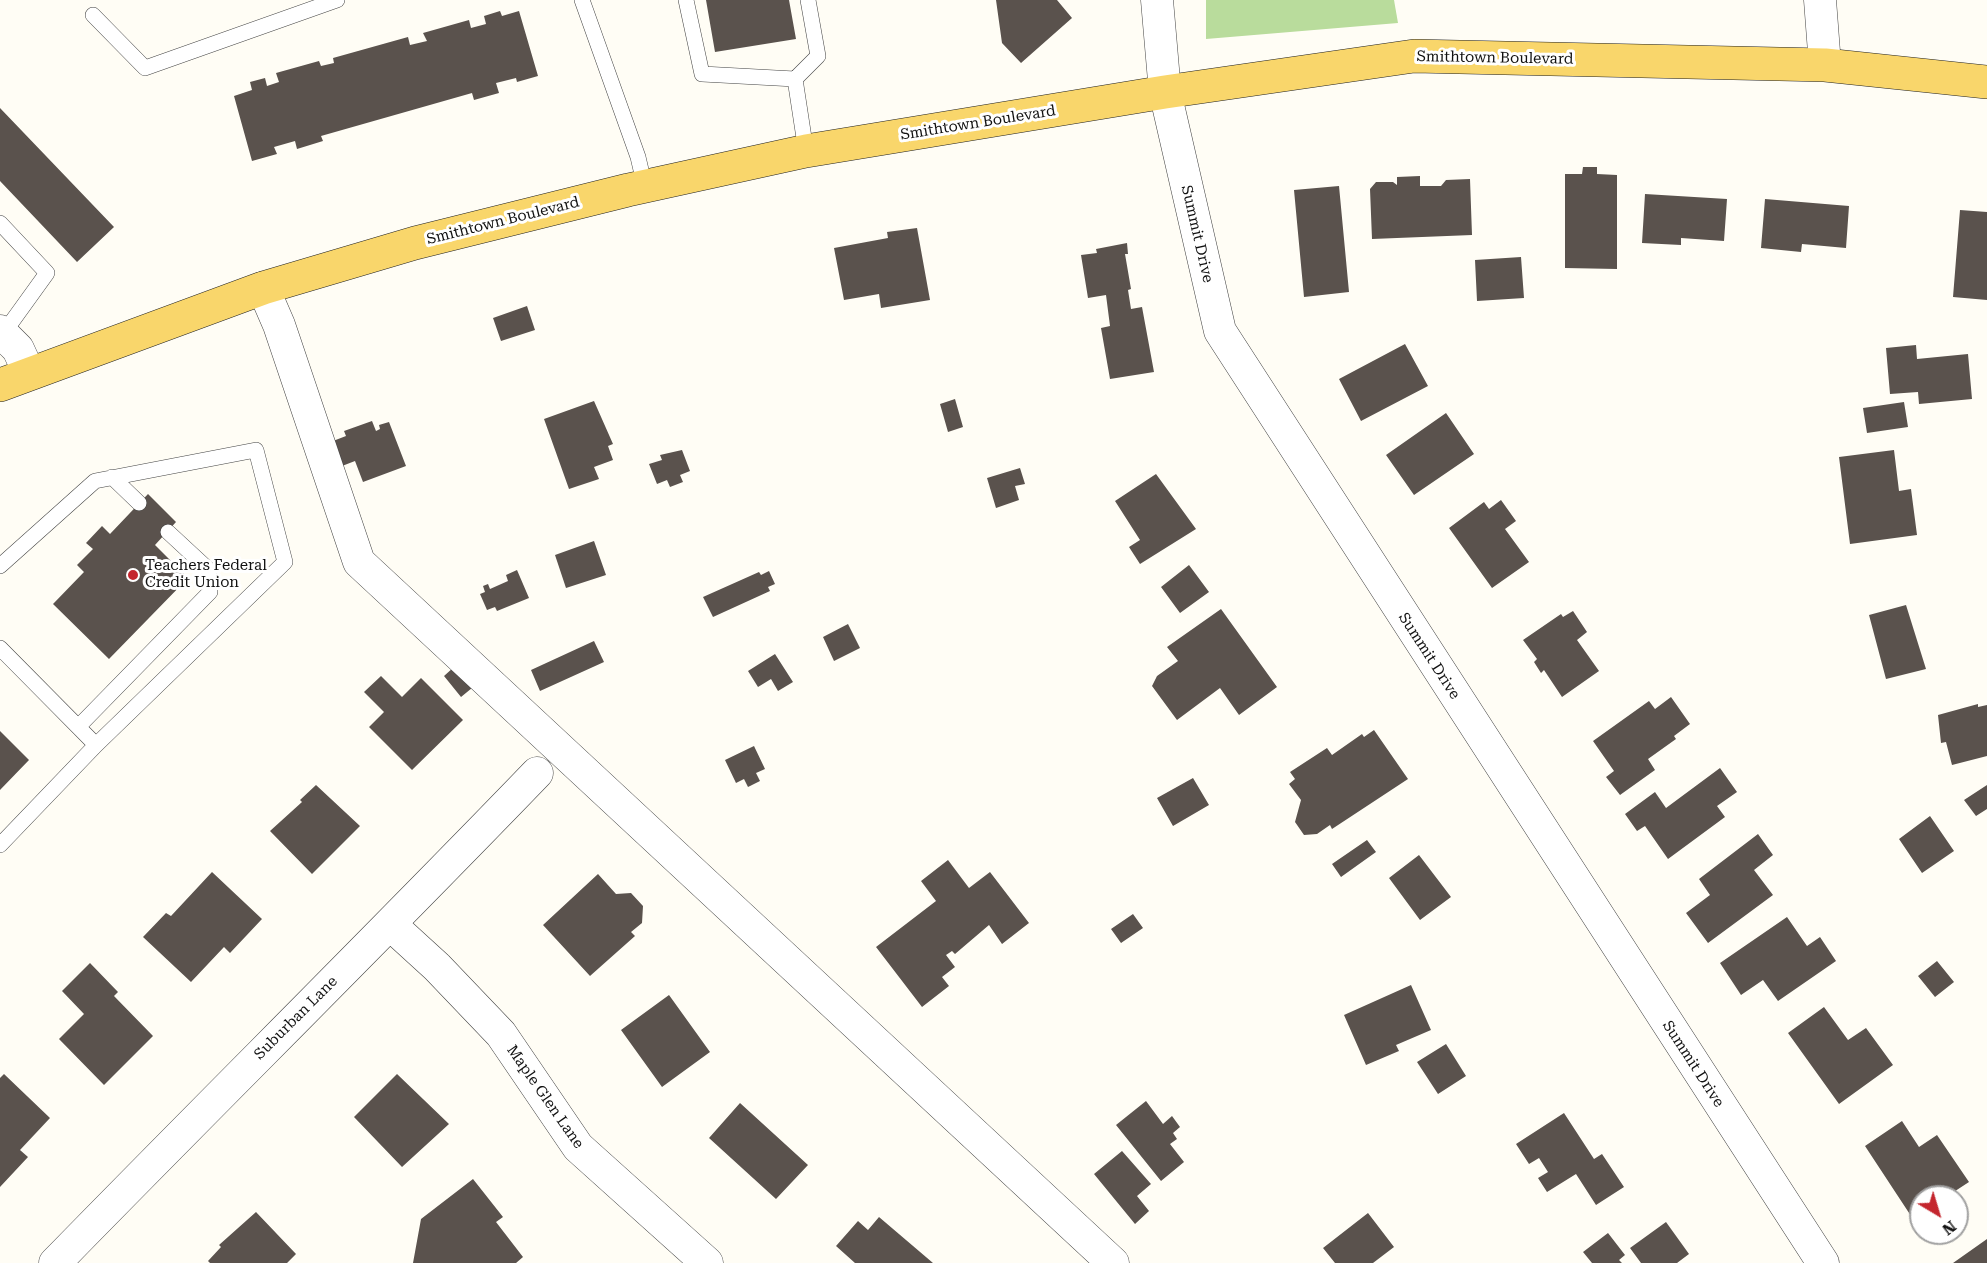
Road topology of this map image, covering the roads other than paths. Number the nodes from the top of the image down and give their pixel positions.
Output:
1 (338, 0) edge
2 (582, 0) edge
3 (686, 0) edge
4 (808, 0) edge
5 (1157, 0) edge
6 (1820, 0) edge
7 (93, 15) dead end
8 (1825, 65) junction
9 (795, 79) junction
10 (1987, 82) edge
11 (1165, 92) junction
12 (806, 151) junction
13 (645, 187) junction
14 (0, 224) edge
15 (263, 288) junction
16 (2, 333) edge
17 (14, 379) edge
18 (112, 477) junction
19 (139, 503) dead end
20 (168, 532) dead end
21 (0, 566) edge
22 (0, 648) edge
23 (78, 727) junction
24 (96, 745) junction
25 (537, 773) dead end
26 (0, 844) edge
27 (390, 925) junction
28 (55, 1263) edge
29 (707, 1263) edge
30 (1113, 1263) edge
31 (1823, 1263) edge

1 - 7 lane
2 - 13 lane
3 - 9 lane
4 - 9 lane
5 - 11 street, Summit Drive
6 - 8 street
8 - 10 main road, Smithtown Boulevard
8 - 11 main road, Smithtown Boulevard
9 - 12 lane
11 - 12 main road, Smithtown Boulevard
11 - 31 street, Summit Drive
12 - 13 main road, Smithtown Boulevard
13 - 15 main road, Smithtown Boulevard
14 - 16 lane
15 - 17 main road, Smithtown Boulevard
15 - 30 street
16 - 17 street
18 - 19 lane
18 - 21 lane
18 - 24 lane
20 - 23 lane
22 - 23 lane
23 - 24 lane
24 - 26 lane
25 - 27 street, Suburban Lane
27 - 28 street, Suburban Lane
27 - 29 street, Maple Glen Lane

